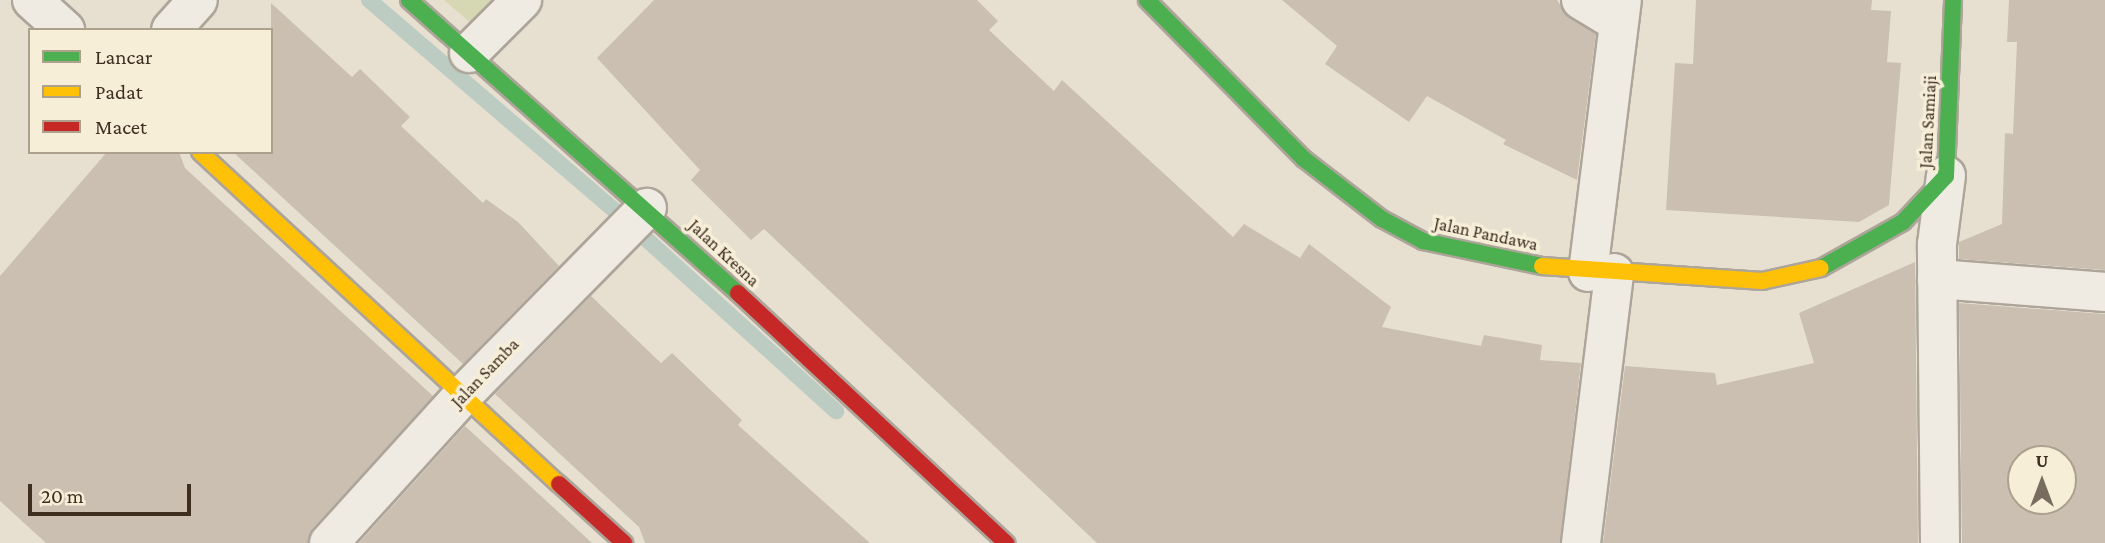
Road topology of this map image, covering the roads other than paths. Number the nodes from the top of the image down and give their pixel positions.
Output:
1 (32, 0) edge
2 (198, 0) edge
3 (409, 0) edge
4 (522, 0) edge
5 (1147, 0) edge
6 (1581, 0) edge
7 (1953, 0) edge
8 (1621, 11) edge
9 (63, 28) edge
10 (173, 28) edge
11 (469, 53) junction
12 (202, 154) edge
13 (1946, 176) junction
14 (647, 208) junction
15 (1823, 267) joint
16 (1601, 272) junction
17 (1937, 279) junction
18 (2105, 292) edge
19 (464, 394) junction
20 (328, 543) edge
21 (624, 543) edge
22 (1006, 543) edge
23 (1581, 543) edge
24 (1940, 543) edge

1 - 9 street
2 - 10 street
3 - 11 street, Jalan Kresna
4 - 11 street
5 - 16 street, Jalan Pandawa
6 - 8 street
7 - 13 street, Jalan Samiaji
8 - 16 street
11 - 14 street, Jalan Kresna
12 - 19 street
13 - 15 street, Jalan Samiaji
13 - 17 street
14 - 19 street, Jalan Samba
14 - 22 street, Jalan Kresna
15 - 16 street, Jalan Pandawa
16 - 23 street
17 - 18 street
17 - 24 street
19 - 20 street, Jalan Samba
19 - 21 street

